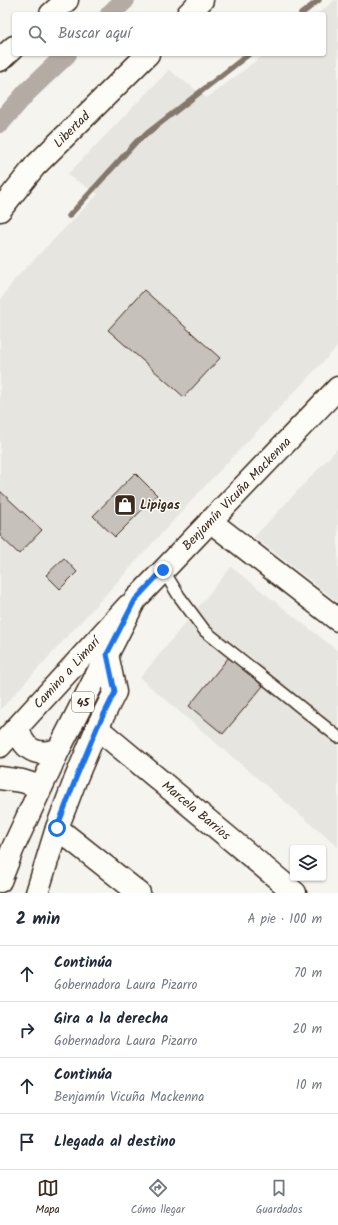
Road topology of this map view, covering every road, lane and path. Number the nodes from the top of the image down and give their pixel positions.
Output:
1 (67, 0) edge
2 (202, 0) edge
3 (53, 12) edge
4 (190, 12) edge
5 (12, 50) edge
6 (146, 56) edge
7 (0, 60) edge
8 (0, 210) edge
9 (338, 388) edge
10 (210, 521) junction
11 (163, 570) junction
12 (135, 600) junction
13 (338, 620) edge
14 (107, 654) junction
15 (19, 726) junction
16 (97, 728) junction
17 (338, 737) edge
18 (0, 746) edge
19 (59, 749) junction
20 (0, 778) edge
21 (41, 787) junction
22 (57, 828) junction
23 (0, 881) edge
24 (37, 893) edge
25 (139, 893) edge
26 (295, 893) edge

1 - 3 street
2 - 4 street
5 - 7 street
6 - 8 street, Libertad
9 - 10 street, Benjamín Vicuña Mackenna
10 - 11 street, Benjamín Vicuña Mackenna
10 - 13 street
11 - 12 street, Benjamín Vicuña Mackenna
11 - 17 lane
12 - 14 street, 45
12 - 15 street, Camino a Limarí
14 - 16 street
14 - 19 street, 45
15 - 18 street, Camino a Limarí
15 - 19 street
16 - 22 street
16 - 26 street, Marcela Barrios
19 - 21 street, 45
20 - 21 street
21 - 23 street, 45
22 - 24 street
22 - 25 street

